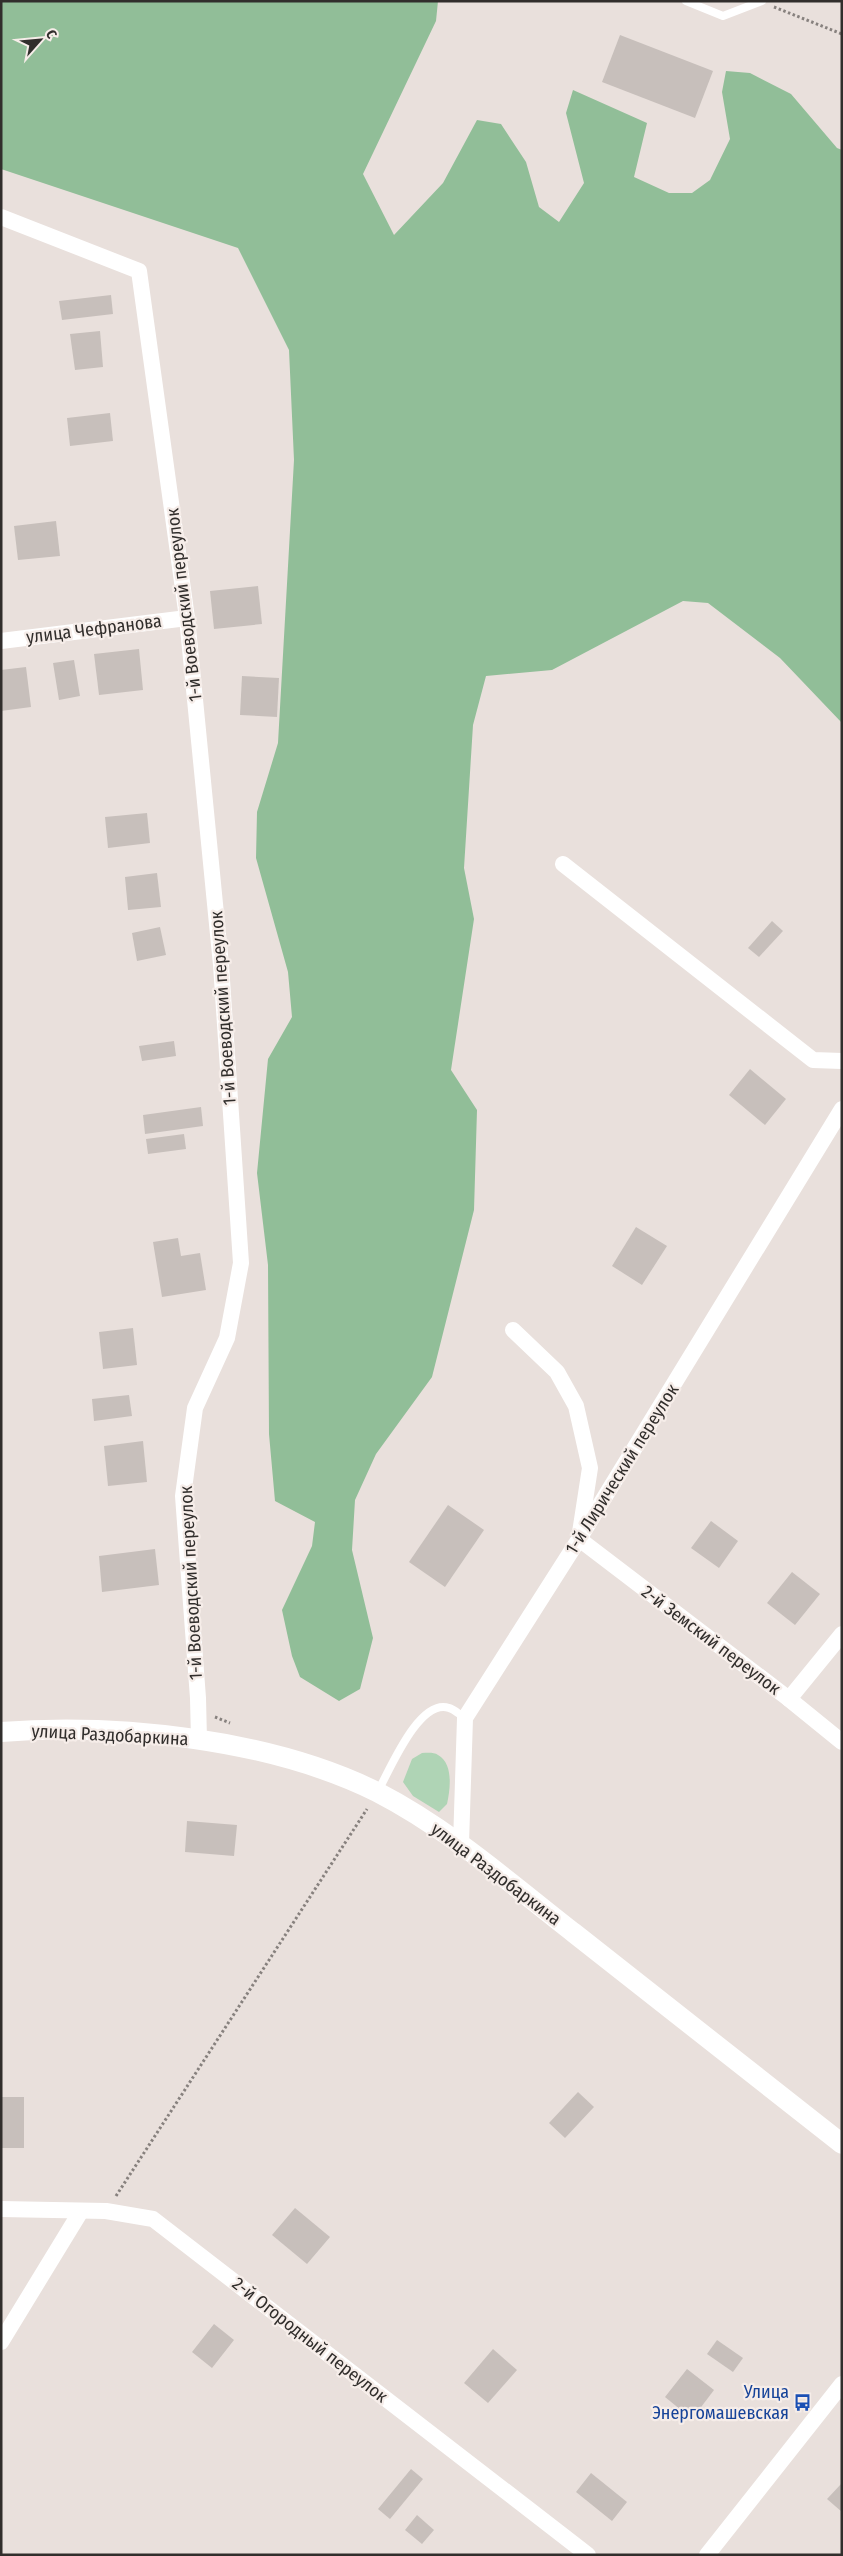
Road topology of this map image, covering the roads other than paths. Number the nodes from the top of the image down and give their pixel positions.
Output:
1 (686, 1) edge
2 (761, 2) edge
3 (1, 217) edge
4 (187, 618) junction
5 (1, 641) edge
6 (563, 864) dead end
7 (842, 1061) edge
8 (842, 1110) edge
9 (513, 1330) dead end
10 (579, 1539) junction
11 (842, 1634) edge
12 (789, 1700) junction
13 (465, 1718) junction
14 (1, 1732) edge
15 (199, 1740) junction
16 (842, 1742) edge
17 (377, 1793) junction
18 (461, 1844) junction
19 (842, 2144) edge
20 (1, 2209) edge
21 (81, 2210) junction
22 (1, 2342) edge
23 (842, 2384) edge
24 (588, 2555) edge
25 (707, 2555) edge

1 - 2 lane
3 - 4 street, 1-й Воеводский переулок
4 - 5 street, улица Чефранова
4 - 15 street, 1-й Воеводский переулок
6 - 7 street
8 - 10 street, 1-й Лирический переулок
9 - 10 street
10 - 12 street, 2-й Земский переулок
10 - 13 street, 1-й Лирический переулок
11 - 12 street
12 - 16 street, 2-й Земский переулок
13 - 17 lane
13 - 18 street
14 - 15 street, улица Раздобаркина
15 - 17 street, улица Раздобаркина
17 - 18 street, улица Раздобаркина
18 - 19 street, улица Раздобаркина
20 - 21 street, 2-й Огородный переулок
21 - 22 street
21 - 24 street, 2-й Огородный переулок
23 - 25 street

